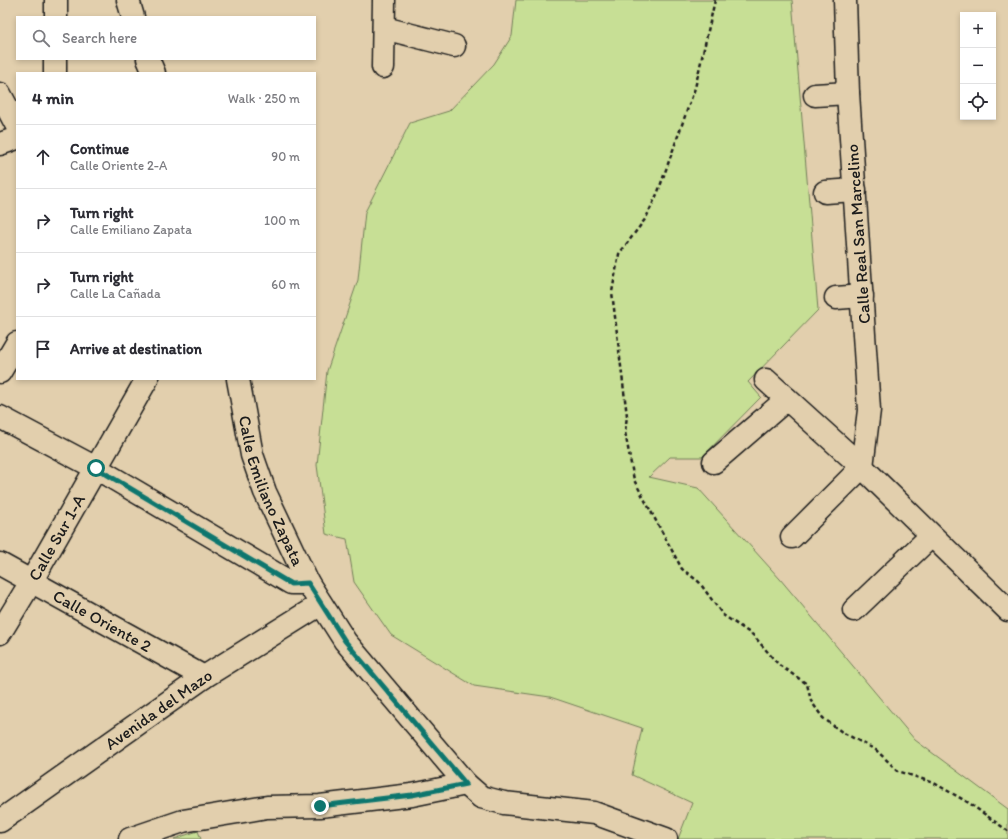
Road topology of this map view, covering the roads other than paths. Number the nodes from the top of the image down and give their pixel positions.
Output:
1 (56, 0) edge
2 (128, 0) edge
3 (384, 0) edge
4 (845, 0) edge
5 (56, 16) edge
6 (133, 16) edge
7 (384, 28) junction
8 (454, 46) dead end
9 (55, 60) edge
10 (148, 60) edge
11 (383, 67) dead end
12 (55, 72) edge
13 (154, 72) edge
14 (848, 93) junction
15 (0, 94) edge
16 (815, 95) dead end
17 (16, 124) edge
18 (16, 138) edge
19 (0, 144) edge
20 (855, 190) junction
21 (825, 192) dead end
22 (862, 296) junction
23 (836, 298) dead end
24 (16, 345) edge
25 (1, 370) edge
26 (146, 380) edge
27 (238, 380) edge
28 (766, 380) dead end
29 (787, 399) junction
30 (0, 417) edge
31 (714, 462) dead end
32 (862, 467) junction
33 (96, 468) junction
34 (931, 536) junction
35 (792, 537) dead end
36 (0, 564) edge
37 (31, 582) junction
38 (308, 583) junction
39 (321, 604) junction
40 (854, 610) dead end
41 (1008, 610) edge
42 (0, 633) edge
43 (204, 677) junction
44 (466, 784) junction
45 (0, 821) edge
46 (130, 839) edge
47 (666, 839) edge

1 - 5 street
2 - 6 street
3 - 7 street
4 - 14 street, Calle Real San Marcelino
7 - 8 street
7 - 11 street
9 - 12 street
10 - 13 street
14 - 16 street
14 - 20 street, Calle Real San Marcelino
15 - 17 street
18 - 19 street
20 - 21 street
20 - 22 street, Calle Real San Marcelino
22 - 23 street
22 - 32 street, Calle Real San Marcelino
24 - 25 street
26 - 33 street, Calle Sur 1-A
27 - 38 street, Calle Emiliano Zapata
28 - 29 street
29 - 31 street
29 - 32 street
30 - 33 street
32 - 34 street
32 - 35 street
33 - 37 street, Calle Sur 1-A
33 - 38 street
34 - 40 street
34 - 41 street
36 - 37 street, Calle Oriente 2
37 - 42 street, Calle Sur 1-A
37 - 43 street, Calle Oriente 2
38 - 39 street, Calle Emiliano Zapata
39 - 43 street, Avenida del Mazo
39 - 44 street, Calle Emiliano Zapata
43 - 45 street, Avenida del Mazo
44 - 46 street
44 - 47 street, Calle Emiliano Zapata

